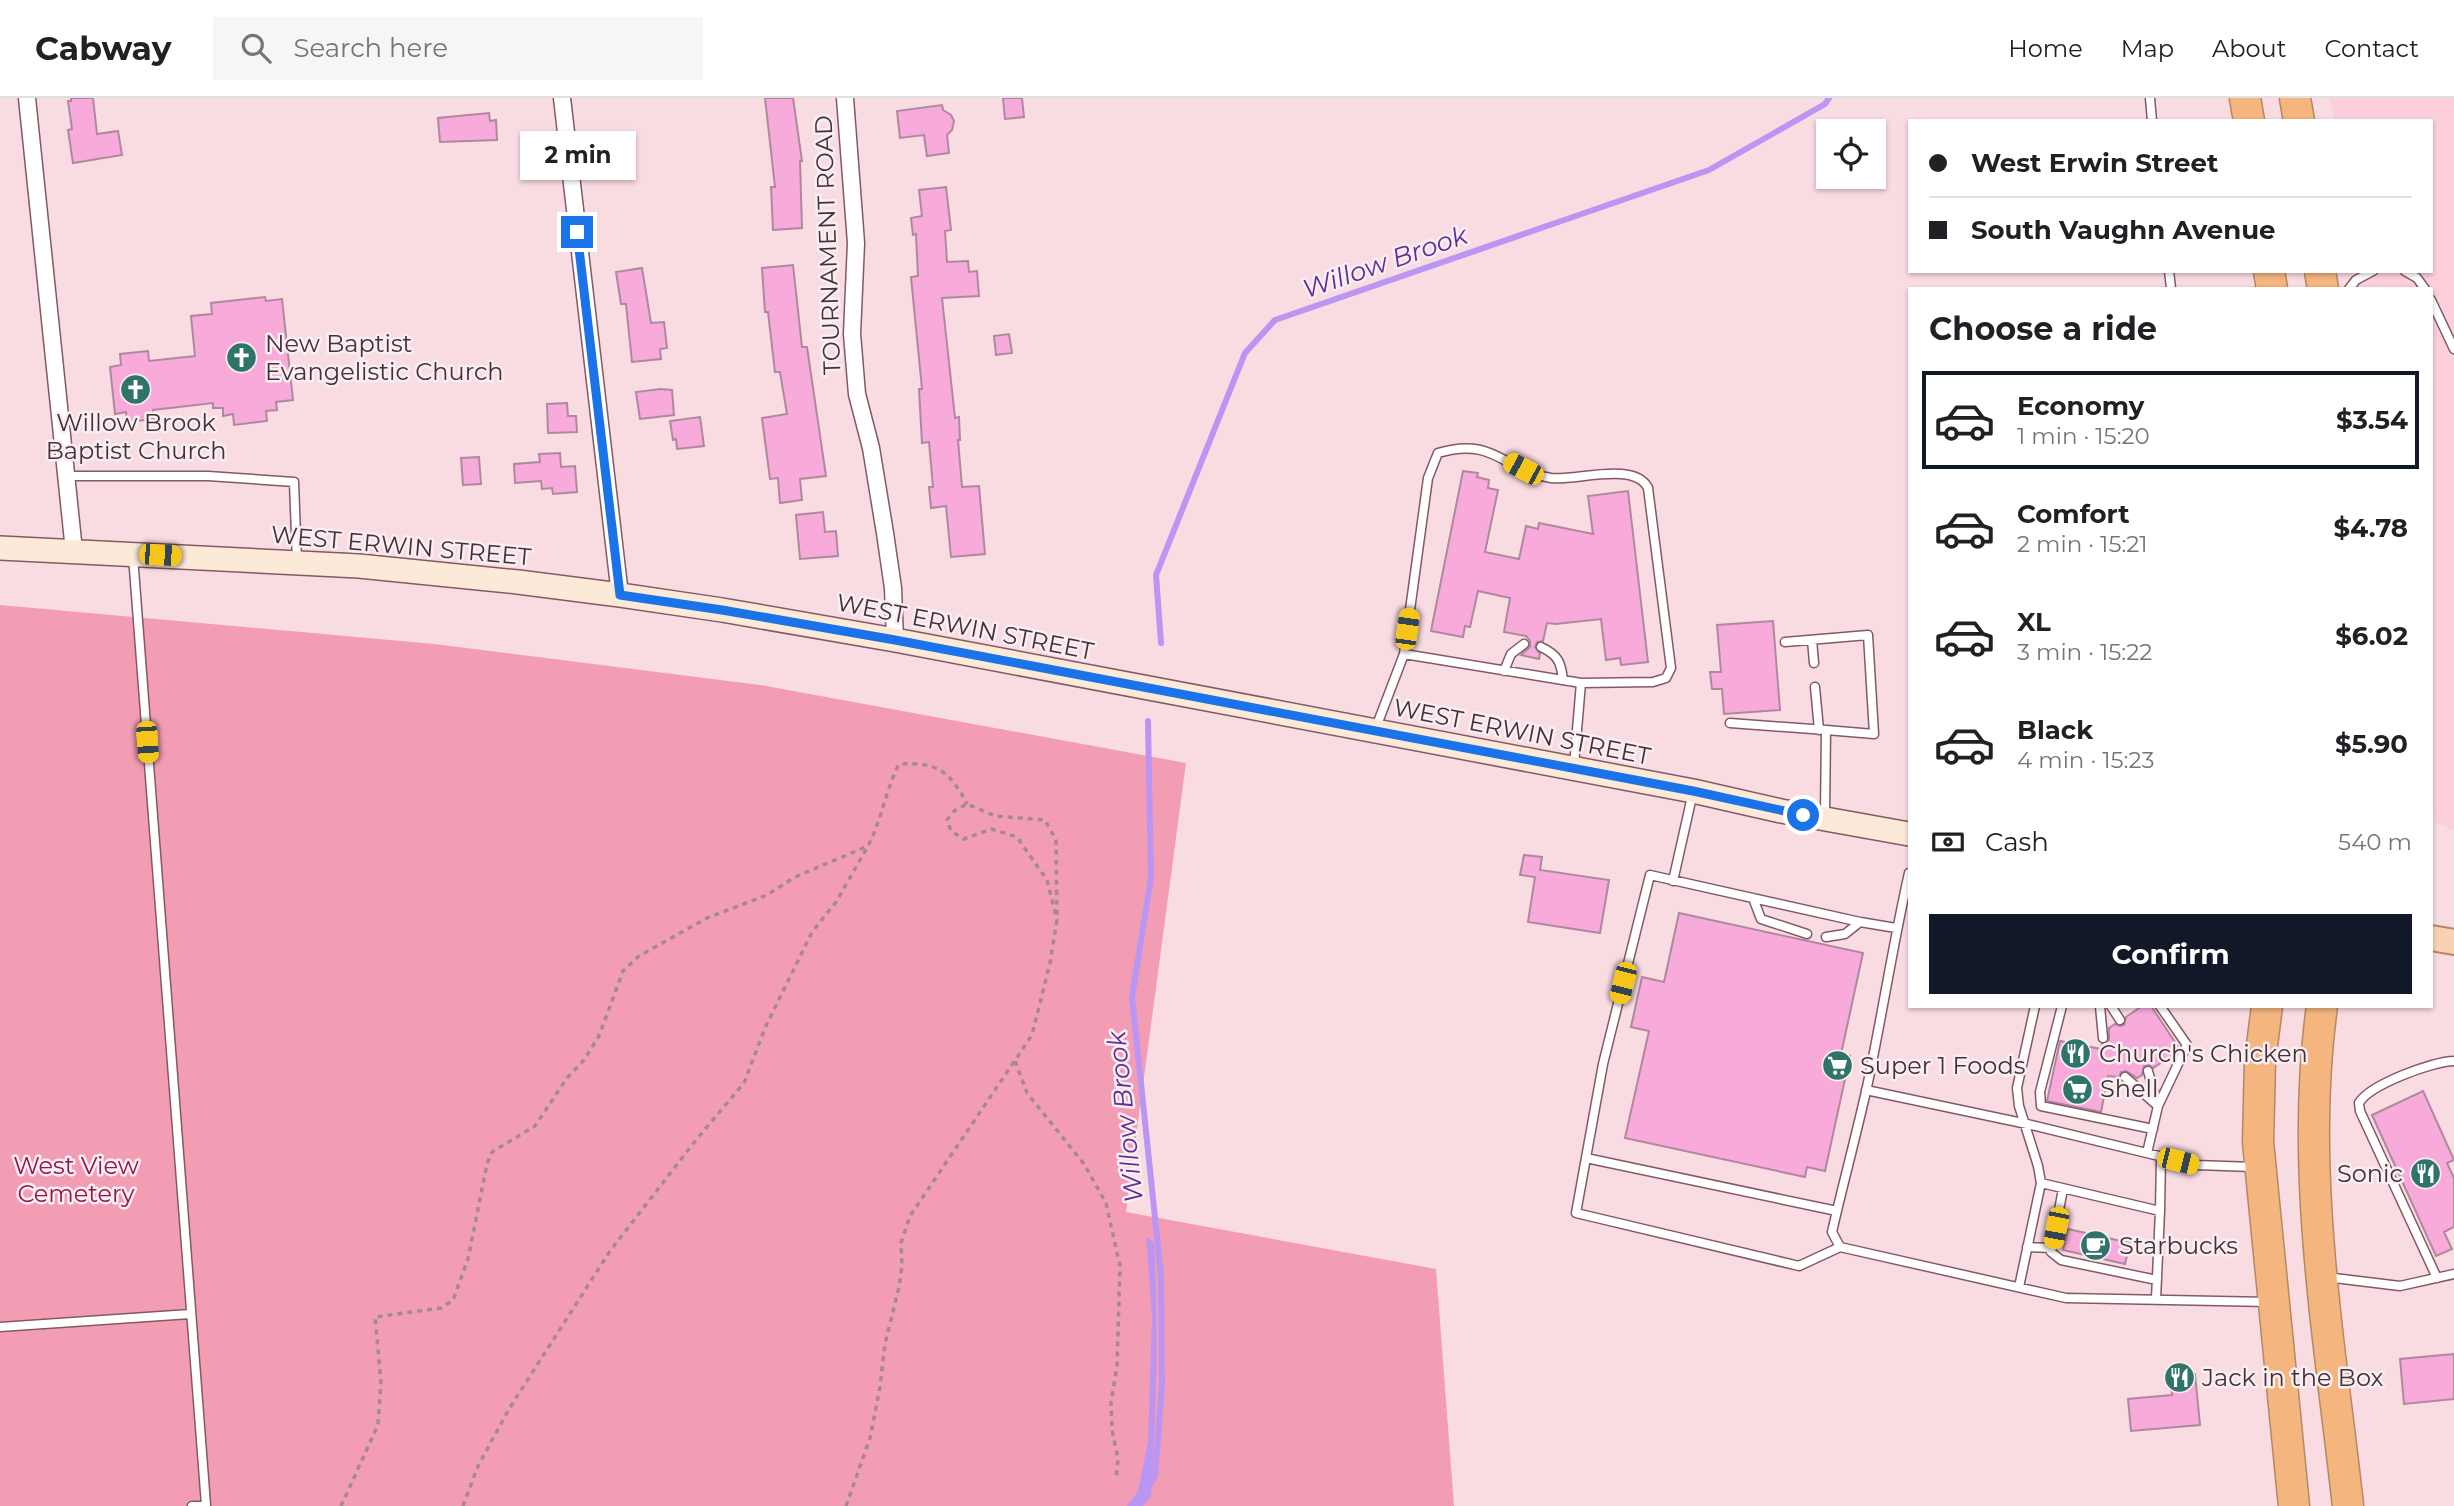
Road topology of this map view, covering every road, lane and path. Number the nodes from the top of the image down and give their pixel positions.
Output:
1 (27, 98) edge
2 (562, 98) edge
3 (845, 98) edge
4 (2150, 98) edge
5 (2245, 98) edge
6 (2295, 98) edge
7 (2152, 119) edge
8 (2249, 119) edge
9 (2299, 119) edge
10 (2369, 273) edge
11 (2408, 273) edge
12 (2351, 287) edge
13 (2424, 287) edge
14 (2433, 304) edge
15 (2454, 349) edge
16 (66, 476) junction
17 (0, 548) edge
18 (74, 551) junction
19 (133, 554) junction
20 (297, 563) junction
21 (620, 595) junction
22 (895, 640) junction
23 (1812, 640) junction
24 (1785, 642) dead end
25 (1524, 643) dead end
26 (1541, 647) dead end
27 (1404, 654) junction
28 (1814, 663) dead end
29 (1504, 671) junction
30 (1563, 680) junction
31 (1581, 683) junction
32 (1815, 687) dead end
33 (1730, 723) dead end
34 (1822, 730) junction
35 (1375, 731) junction
36 (1574, 768) junction
37 (1693, 791) junction
38 (967, 804) junction
39 (1825, 819) junction
40 (1908, 834) edge
41 (868, 846) junction
42 (1908, 877) edge
43 (1673, 881) junction
44 (1753, 898) junction
45 (1057, 920) junction
46 (1860, 922) junction
47 (1896, 928) junction
48 (1807, 934) dead end
49 (1826, 937) dead end
50 (2433, 938) edge
51 (2454, 942) edge
52 (2035, 1008) edge
53 (2061, 1008) edge
54 (2100, 1008) edge
55 (2111, 1008) edge
56 (2161, 1008) edge
57 (2267, 1008) edge
58 (2322, 1008) edge
59 (2120, 1020) dead end
60 (2103, 1038) dead end
61 (1015, 1061) junction
62 (2454, 1061) edge
63 (2148, 1071) dead end
64 (2125, 1077) dead end
65 (1866, 1090) junction
66 (2158, 1106) junction
67 (2026, 1124) junction
68 (2152, 1129) junction
69 (2147, 1153) junction
70 (2161, 1157) junction
71 (1586, 1158) junction
72 (2260, 1167) junction
73 (2041, 1183) junction
74 (2063, 1189) junction
75 (1837, 1210) junction
76 (2160, 1211) junction
77 (1840, 1247) junction
78 (2027, 1247) junction
79 (2052, 1248) junction
80 (2454, 1274) edge
81 (2323, 1276) junction
82 (2437, 1278) junction
83 (2157, 1280) junction
84 (2019, 1287) junction
85 (2156, 1299) junction
86 (2272, 1302) junction
87 (190, 1314) junction
88 (0, 1327) edge
89 (1116, 1480) dead end
90 (206, 1505) edge
91 (192, 1506) edge
92 (341, 1506) edge
93 (463, 1506) edge
94 (846, 1506) edge
95 (2294, 1506) edge
96 (2348, 1506) edge

1 - 16 street
2 - 21 street
3 - 22 street, TOURNAMENT ROAD
4 - 7 lane
5 - 8 highway
6 - 9 highway
10 - 12 lane
11 - 13 lane
14 - 15 lane
16 - 18 street
16 - 20 lane
17 - 18 main road, WEST ERWIN STREET
18 - 19 main road, WEST ERWIN STREET
19 - 20 main road, WEST ERWIN STREET
19 - 87 lane
20 - 21 main road, WEST ERWIN STREET
21 - 22 main road, WEST ERWIN STREET
22 - 35 main road, WEST ERWIN STREET
23 - 24 lane
23 - 28 lane
23 - 34 lane
25 - 29 lane
26 - 30 lane
27 - 29 lane
27 - 31 lane
27 - 35 lane
29 - 30 lane
30 - 31 lane
31 - 36 lane
32 - 34 lane
33 - 34 lane
34 - 39 lane
35 - 36 main road, WEST ERWIN STREET
36 - 37 main road, WEST ERWIN STREET
37 - 39 main road, WEST ERWIN STREET
37 - 43 lane
38 - 41 path
38 - 45 path
38 - 45 path
39 - 40 main road, WEST ERWIN STREET
41 - 92 path
41 - 93 path
42 - 47 lane
43 - 44 lane
43 - 71 lane
44 - 46 lane
44 - 48 lane
45 - 61 path
46 - 47 lane
46 - 49 lane
47 - 65 lane
50 - 51 main road
52 - 67 lane
53 - 68 lane
54 - 60 lane
55 - 59 lane
56 - 66 lane
57 - 72 highway
58 - 81 highway
61 - 89 path
61 - 94 path
62 - 82 lane
63 - 66 lane
64 - 66 lane
65 - 67 lane
65 - 75 lane
66 - 68 lane
67 - 69 lane
67 - 73 lane
68 - 69 lane
69 - 70 lane
70 - 72 lane
70 - 76 lane
71 - 75 lane
71 - 77 lane
72 - 86 highway
73 - 74 lane
73 - 78 lane
74 - 76 lane
74 - 79 lane
75 - 77 lane
76 - 83 lane
77 - 84 lane
78 - 79 lane
78 - 84 lane
79 - 83 lane
80 - 82 lane
81 - 82 lane
81 - 96 highway
83 - 85 lane
84 - 85 lane
85 - 86 lane
86 - 95 highway
87 - 88 lane
87 - 90 lane
90 - 91 lane

